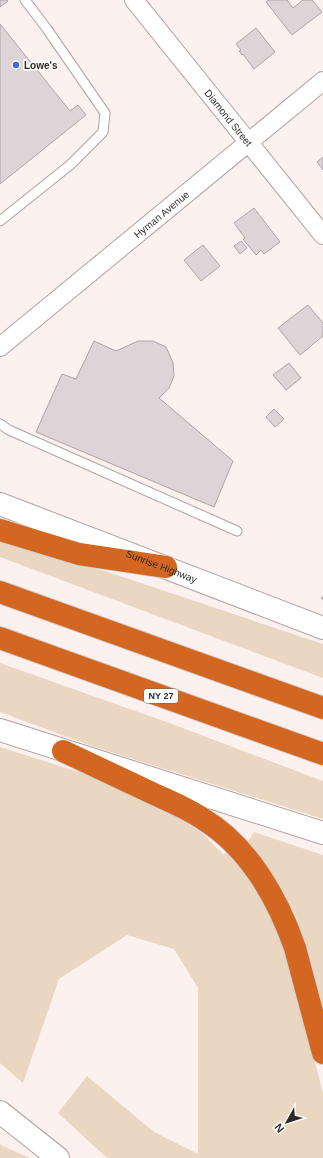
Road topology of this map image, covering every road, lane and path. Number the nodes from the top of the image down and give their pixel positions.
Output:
1 (25, 0) edge
2 (134, 0) edge
3 (323, 81) edge
4 (248, 142) junction
5 (0, 221) edge
6 (323, 235) edge
7 (0, 347) edge
8 (0, 424) edge
9 (0, 504) edge
10 (0, 530) edge
11 (237, 531) dead end
12 (166, 567) junction
13 (0, 592) edge
14 (323, 628) edge
15 (0, 638) edge
16 (323, 708) edge
17 (0, 730) edge
18 (63, 751) junction
19 (323, 754) edge
20 (323, 833) edge
21 (323, 1053) edge
22 (0, 1112) edge
23 (58, 1158) edge

1 - 5 lane
2 - 4 street, Diamond Street
3 - 4 street, Hyman Avenue
4 - 6 street, Diamond Street
4 - 7 street, Hyman Avenue
8 - 11 lane
9 - 12 main road, Sunrise Highway
10 - 12 highway
12 - 14 main road, Sunrise Highway
13 - 16 highway
15 - 19 highway, NY 27
17 - 18 main road
18 - 20 main road
18 - 21 highway
22 - 23 main road

